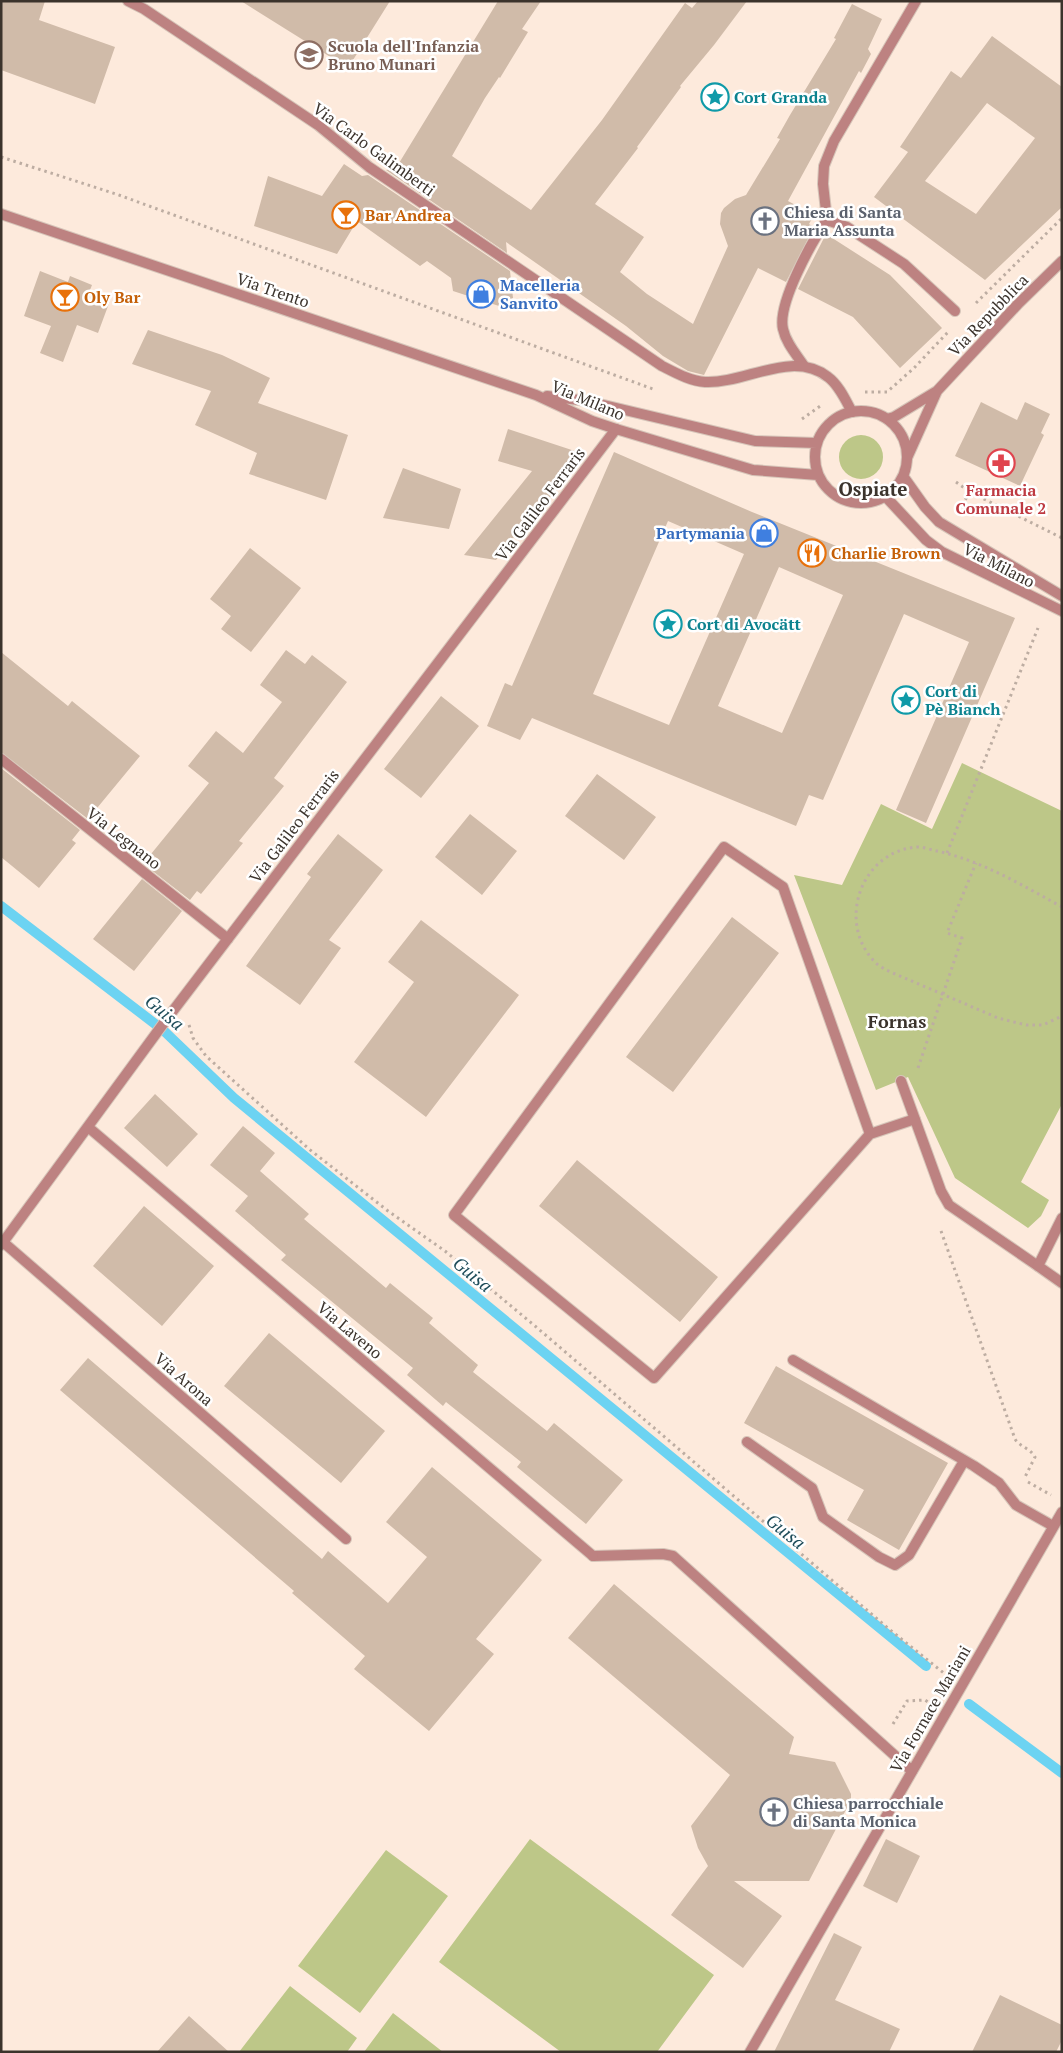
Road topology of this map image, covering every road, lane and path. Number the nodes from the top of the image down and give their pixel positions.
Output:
1 (128, 1) edge
2 (916, 1) edge
3 (1, 214) edge
4 (828, 220) junction
5 (1062, 261) edge
6 (955, 311) dead end
7 (804, 366) junction
8 (938, 391) junction
9 (536, 395) junction
10 (852, 412) junction
11 (887, 418) junction
12 (616, 429) junction
13 (817, 443) junction
14 (907, 458) junction
15 (818, 475) junction
16 (903, 476) junction
17 (956, 482) dead end
18 (885, 496) junction
19 (1062, 538) edge
20 (1062, 596) edge
21 (1062, 612) edge
22 (1038, 628) dead end
23 (1, 759) edge
24 (947, 853) junction
25 (976, 863) junction
26 (1062, 907) edge
27 (228, 940) junction
28 (942, 994) junction
29 (181, 1000) junction
30 (1062, 1016) edge
31 (916, 1075) dead end
32 (901, 1081) dead end
33 (915, 1119) junction
34 (88, 1127) junction
35 (870, 1134) junction
36 (1062, 1218) edge
37 (941, 1231) dead end
38 (2, 1243) edge
39 (1038, 1266) junction
40 (1062, 1283) edge
41 (793, 1360) dead end
42 (747, 1442) dead end
43 (964, 1461) junction
44 (1024, 1480) dead end
45 (1062, 1512) edge
46 (1053, 1526) junction
47 (346, 1539) dead end
48 (961, 1687) junction
49 (946, 1712) junction
50 (881, 1743) junction
51 (912, 1771) junction
52 (750, 2052) edge

1 - 7 street, Via Carlo Galimberti
2 - 4 street
3 - 9 street, Via Trento
4 - 6 street
4 - 7 street
5 - 8 street, Via Repubblica
7 - 10 street
8 - 11 street, Via Repubblica
8 - 14 street, Via Repubblica
9 - 12 street, Via Milano
9 - 13 street, Via Milano
10 - 11 street
10 - 13 street
11 - 14 street
12 - 15 street, Via Milano
12 - 27 street, Via Galileo Ferraris
13 - 15 street
14 - 16 street
15 - 18 street
16 - 18 street
16 - 20 street, Via Milano
17 - 19 path
18 - 21 street, Via Milano
22 - 24 path
23 - 27 street, Via Legnano
24 - 25 path
24 - 28 path
25 - 26 path
25 - 28 path
27 - 29 street, Via Galileo Ferraris
28 - 30 path
28 - 31 path
29 - 34 street, Via Galileo Ferraris
29 - 48 path
32 - 33 street
33 - 35 street
33 - 39 street
34 - 38 street, Via Galileo Ferraris
34 - 50 street, Via Laveno
35 - 35 street
36 - 39 street
37 - 44 path
38 - 47 street, Via Arona
39 - 40 street
41 - 43 street
42 - 43 street
43 - 46 street
45 - 46 street, Via Fornace Mariani
46 - 48 street, Via Fornace Mariani
48 - 49 street, Via Fornace Mariani
49 - 50 path
49 - 51 street, Via Fornace Mariani
50 - 51 street
51 - 52 street, Via Fornace Mariani

